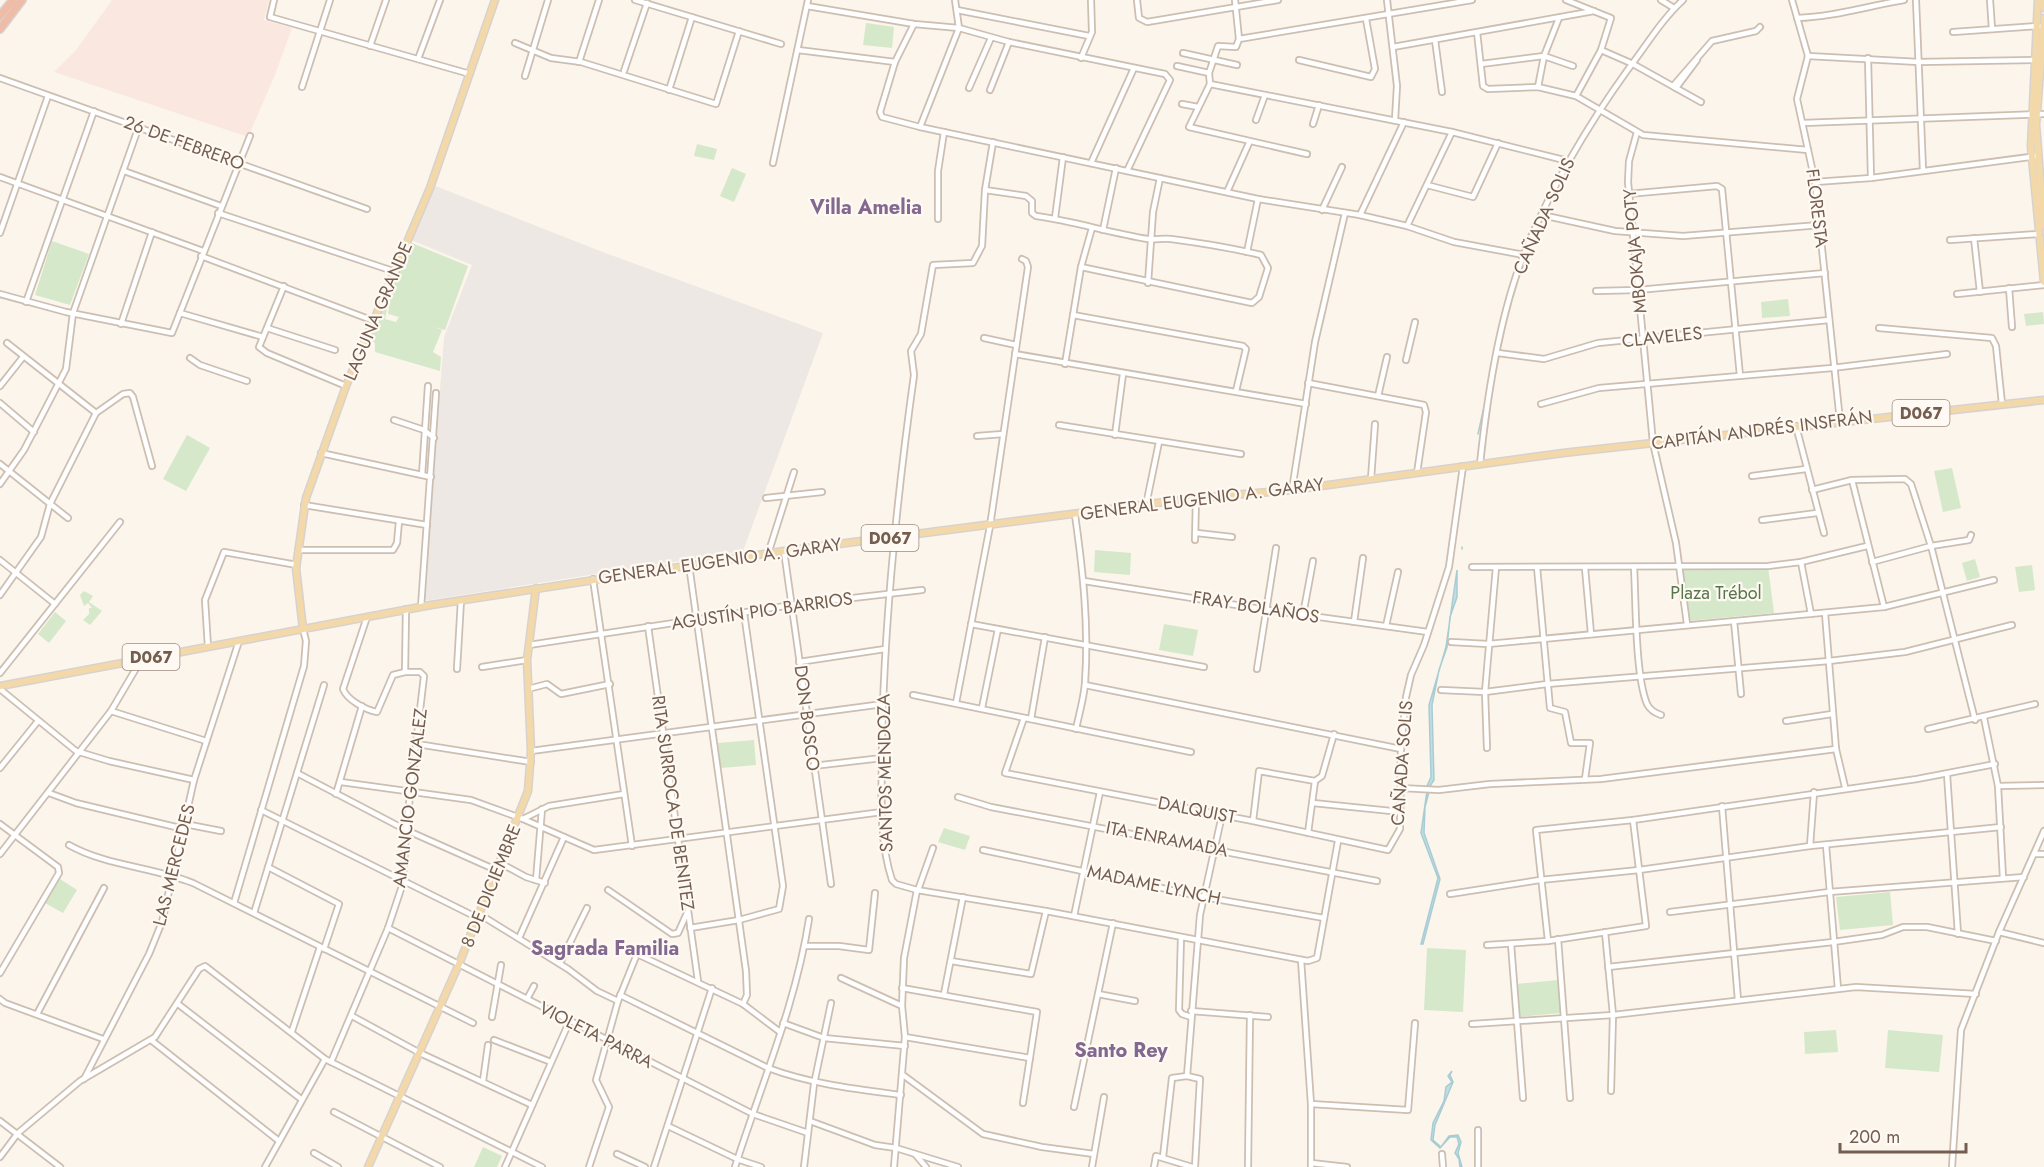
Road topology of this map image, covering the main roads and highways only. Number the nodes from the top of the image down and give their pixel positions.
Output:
1 (13, 0) edge
2 (22, 0) edge
3 (495, 0) edge
4 (2038, 0) edge
5 (2043, 0) edge
6 (2044, 8) edge
7 (0, 16) edge
8 (2044, 18) edge
9 (2042, 28) edge
10 (0, 29) edge
11 (2038, 114) edge
12 (2041, 197) edge
13 (2044, 226) edge
14 (2042, 246) edge
15 (2044, 284) edge
16 (2044, 400) edge
17 (1480, 464) joint
18 (536, 588) junction
19 (303, 629) junction
20 (2, 686) edge
21 (368, 1167) edge

1 - 7 highway
2 - 10 highway
3 - 19 main road, LAGUNA GRANDE
4 - 9 main road
5 - 6 main road
8 - 9 main road
9 - 11 main road
11 - 12 main road
12 - 13 main road
12 - 14 main road
14 - 15 main road
16 - 17 main road, CAPITÁN ANDRÉS INSFRÁN / D067
17 - 18 main road, GENERAL EUGENIO A. GARAY / D067
18 - 19 main road, GENERAL EUGENIO A. GARAY / D067
18 - 21 main road, 8 DE DICIEMBRE
19 - 20 main road, GENERAL EUGENIO A. GARAY / D067

